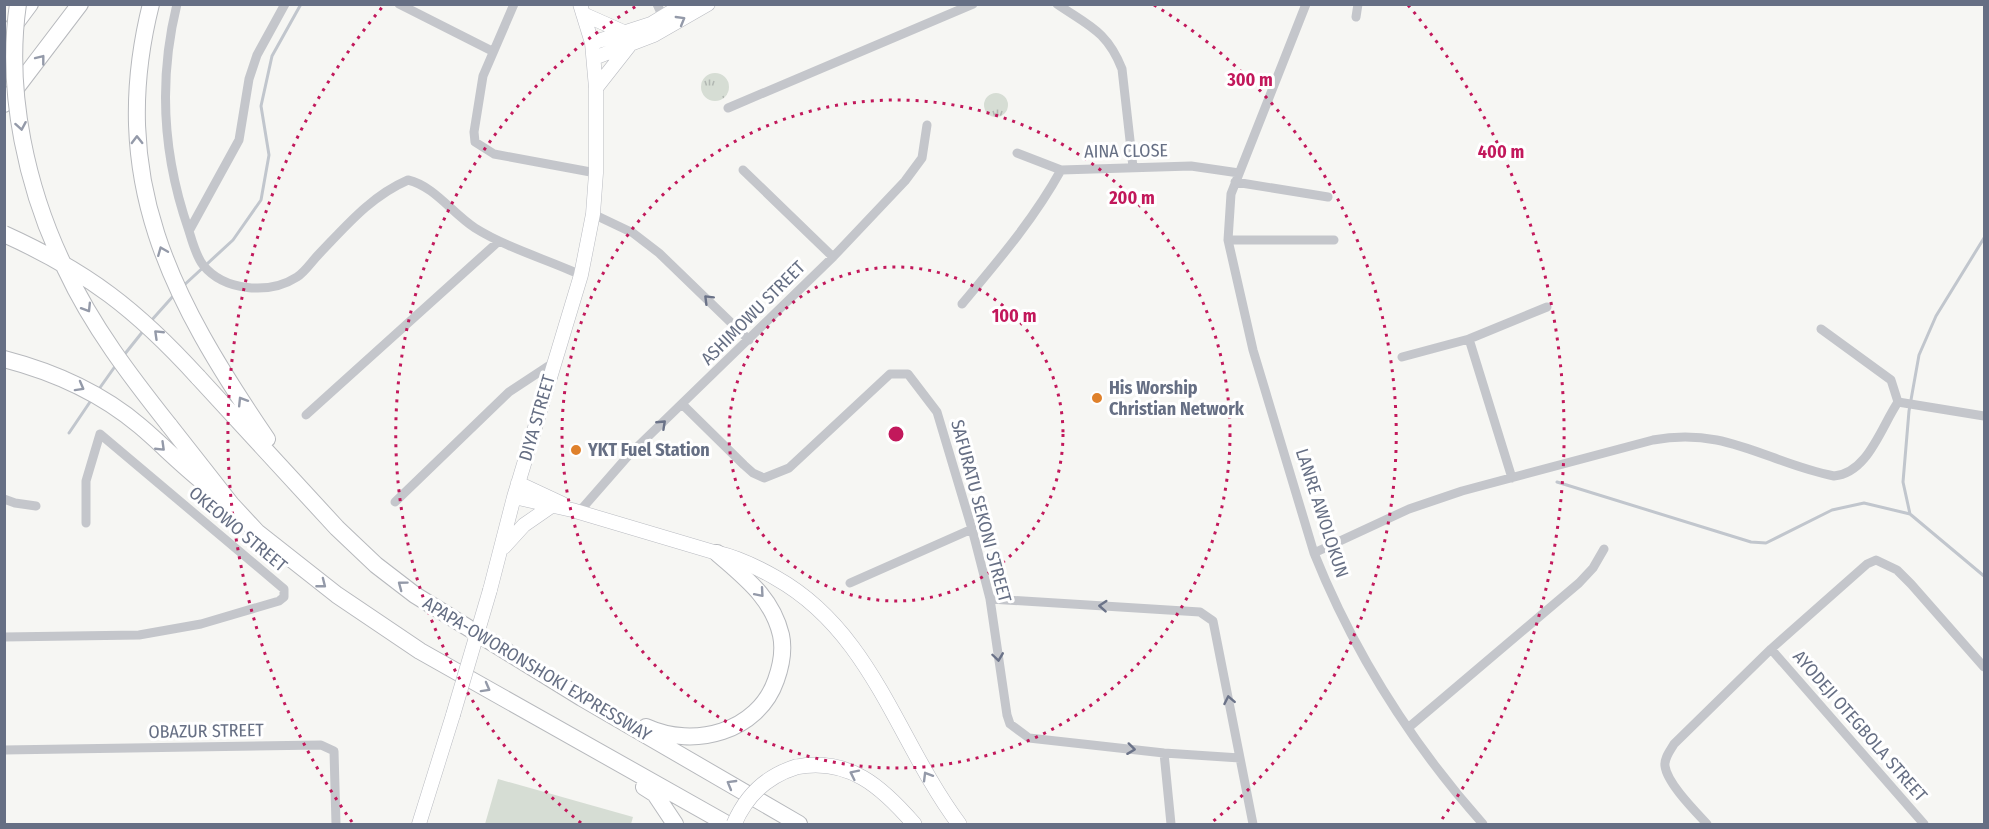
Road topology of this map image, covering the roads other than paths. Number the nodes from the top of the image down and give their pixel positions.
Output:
1 (18, 4) edge
2 (30, 4) edge
3 (80, 4) edge
4 (151, 4) edge
5 (177, 4) edge
6 (285, 4) edge
7 (399, 4) edge
8 (514, 4) edge
9 (684, 4) edge
10 (708, 4) edge
11 (973, 4) edge
12 (1057, 4) edge
13 (1306, 4) edge
14 (1358, 4) edge
15 (581, 9) edge
16 (660, 11) edge
17 (1356, 17) dead end
18 (652, 30) junction
19 (4, 39) edge
20 (627, 39) junction
21 (592, 43) junction
22 (492, 51) junction
23 (594, 58) junction
24 (596, 88) junction
25 (4, 104) edge
26 (728, 108) dead end
27 (927, 125) dead end
28 (1017, 153) dead end
29 (1133, 167) junction
30 (743, 170) dead end
31 (1061, 170) junction
32 (596, 172) junction
33 (1237, 178) junction
34 (1328, 198) dead end
35 (593, 213) junction
36 (189, 231) junction
37 (4, 234) edge
38 (1228, 240) junction
39 (1334, 240) dead end
40 (499, 241) junction
41 (833, 257) junction
42 (581, 275) junction
43 (962, 304) dead end
44 (1547, 307) dead end
45 (1821, 329) dead end
46 (1469, 339) junction
47 (749, 340) junction
48 (1402, 357) dead end
49 (4, 359) edge
50 (554, 363) junction
51 (1903, 403) junction
52 (683, 405) junction
53 (306, 415) dead end
54 (1984, 416) edge
55 (1512, 478) junction
56 (518, 483) junction
57 (298, 484) junction
58 (514, 497) junction
59 (4, 499) edge
60 (395, 502) dead end
61 (231, 504) junction
62 (36, 506) dead end
63 (550, 507) junction
64 (576, 511) junction
65 (86, 523) dead end
66 (972, 529) junction
67 (1604, 549) dead end
68 (501, 551) junction
69 (717, 553) junction
70 (1314, 553) junction
71 (850, 583) dead end
72 (990, 599) junction
73 (4, 637) edge
74 (1771, 649) junction
75 (1984, 667) edge
76 (582, 698) junction
77 (1408, 728) junction
78 (573, 740) junction
79 (4, 750) edge
80 (1164, 753) junction
81 (1240, 758) junction
82 (336, 825) edge
83 (418, 825) edge
84 (675, 825) edge
85 (727, 825) edge
86 (734, 825) edge
87 (799, 825) edge
88 (914, 825) edge
89 (959, 825) edge
90 (1171, 825) edge
91 (1253, 825) edge
92 (1483, 825) edge
93 (1707, 825) edge
94 (1924, 825) edge

1 -> 61 highway, bridge
2 - 19 highway
25 -> 3 highway
57 -> 4 highway
5 - 36 street
6 - 36 street
7 - 22 street
8 - 22 street
9 - 16 main road
18 -> 10 main road
11 - 26 street
12 - 29 street
13 - 33 street, LANRE AWOLOKUN
14 - 17 street
15 - 20 main road
15 - 21 main road, DIYA STREET
16 - 18 main road
18 - 20 main road
20 - 21 main road
20 - 23 main road
20 - 24 main road
21 - 23 main road, DIYA STREET
22 - 32 street
23 - 24 main road, DIYA STREET
24 - 32 main road, DIYA STREET
27 - 41 street, ASHIMOWU STREET
28 - 31 street, AINA CLOSE
29 - 31 street, AINA CLOSE
29 - 33 street, AINA CLOSE
30 - 41 street
31 - 43 street
32 - 35 main road, DIYA STREET
33 - 34 street, AINA CLOSE
33 - 38 street, LANRE AWOLOKUN
35 - 42 main road, DIYA STREET
47 -> 35 street
36 - 40 street
57 -> 37 highway, bridge
38 - 39 street
38 - 70 street, LANRE AWOLOKUN
40 - 42 street
40 - 53 street
41 - 47 street, ASHIMOWU STREET
42 - 50 main road, DIYA STREET
44 - 46 street
45 - 51 street
46 - 48 street
46 - 55 street
47 - 52 street, ASHIMOWU STREET
49 -> 61 highway
50 - 56 main road, DIYA STREET
50 - 60 street
51 - 54 street
51 - 55 street
64 -> 52 street, ASHIMOWU STREET
52 - 66 street, SAFURATU SEKONI STREET
55 - 70 street
56 - 58 main road, DIYA STREET
56 - 64 main road
76 -> 57 highway, APAPA-OWORONSHOKI EXPRESSWAY
58 - 63 main road
58 - 68 main road, DIYA STREET
59 - 62 street
61 -> 78 highway
63 - 64 main road
63 - 68 main road
64 - 69 main road
65 - 73 street, OKEOWO STREET
66 - 71 street
66 - 72 street, SAFURATU SEKONI STREET
67 - 77 street
68 - 83 main road, DIYA STREET, bridge
69 -> 76 highway
89 -> 69 main road
70 - 77 street, LANRE AWOLOKUN
72 -> 80 street, SAFURATU SEKONI STREET
81 -> 72 street
74 - 75 street
74 - 93 street
74 - 94 street, AYODEJI OTEGBOLA STREET
87 -> 76 highway, APAPA-OWORONSHOKI EXPRESSWAY
77 - 92 street, LANRE AWOLOKUN
78 - 84 highway
78 - 85 highway
79 - 82 street, OBAZUR STREET
80 - 81 street, SAFURATU SEKONI STREET
80 - 90 street
81 - 91 street
88 -> 86 main road, bridge

